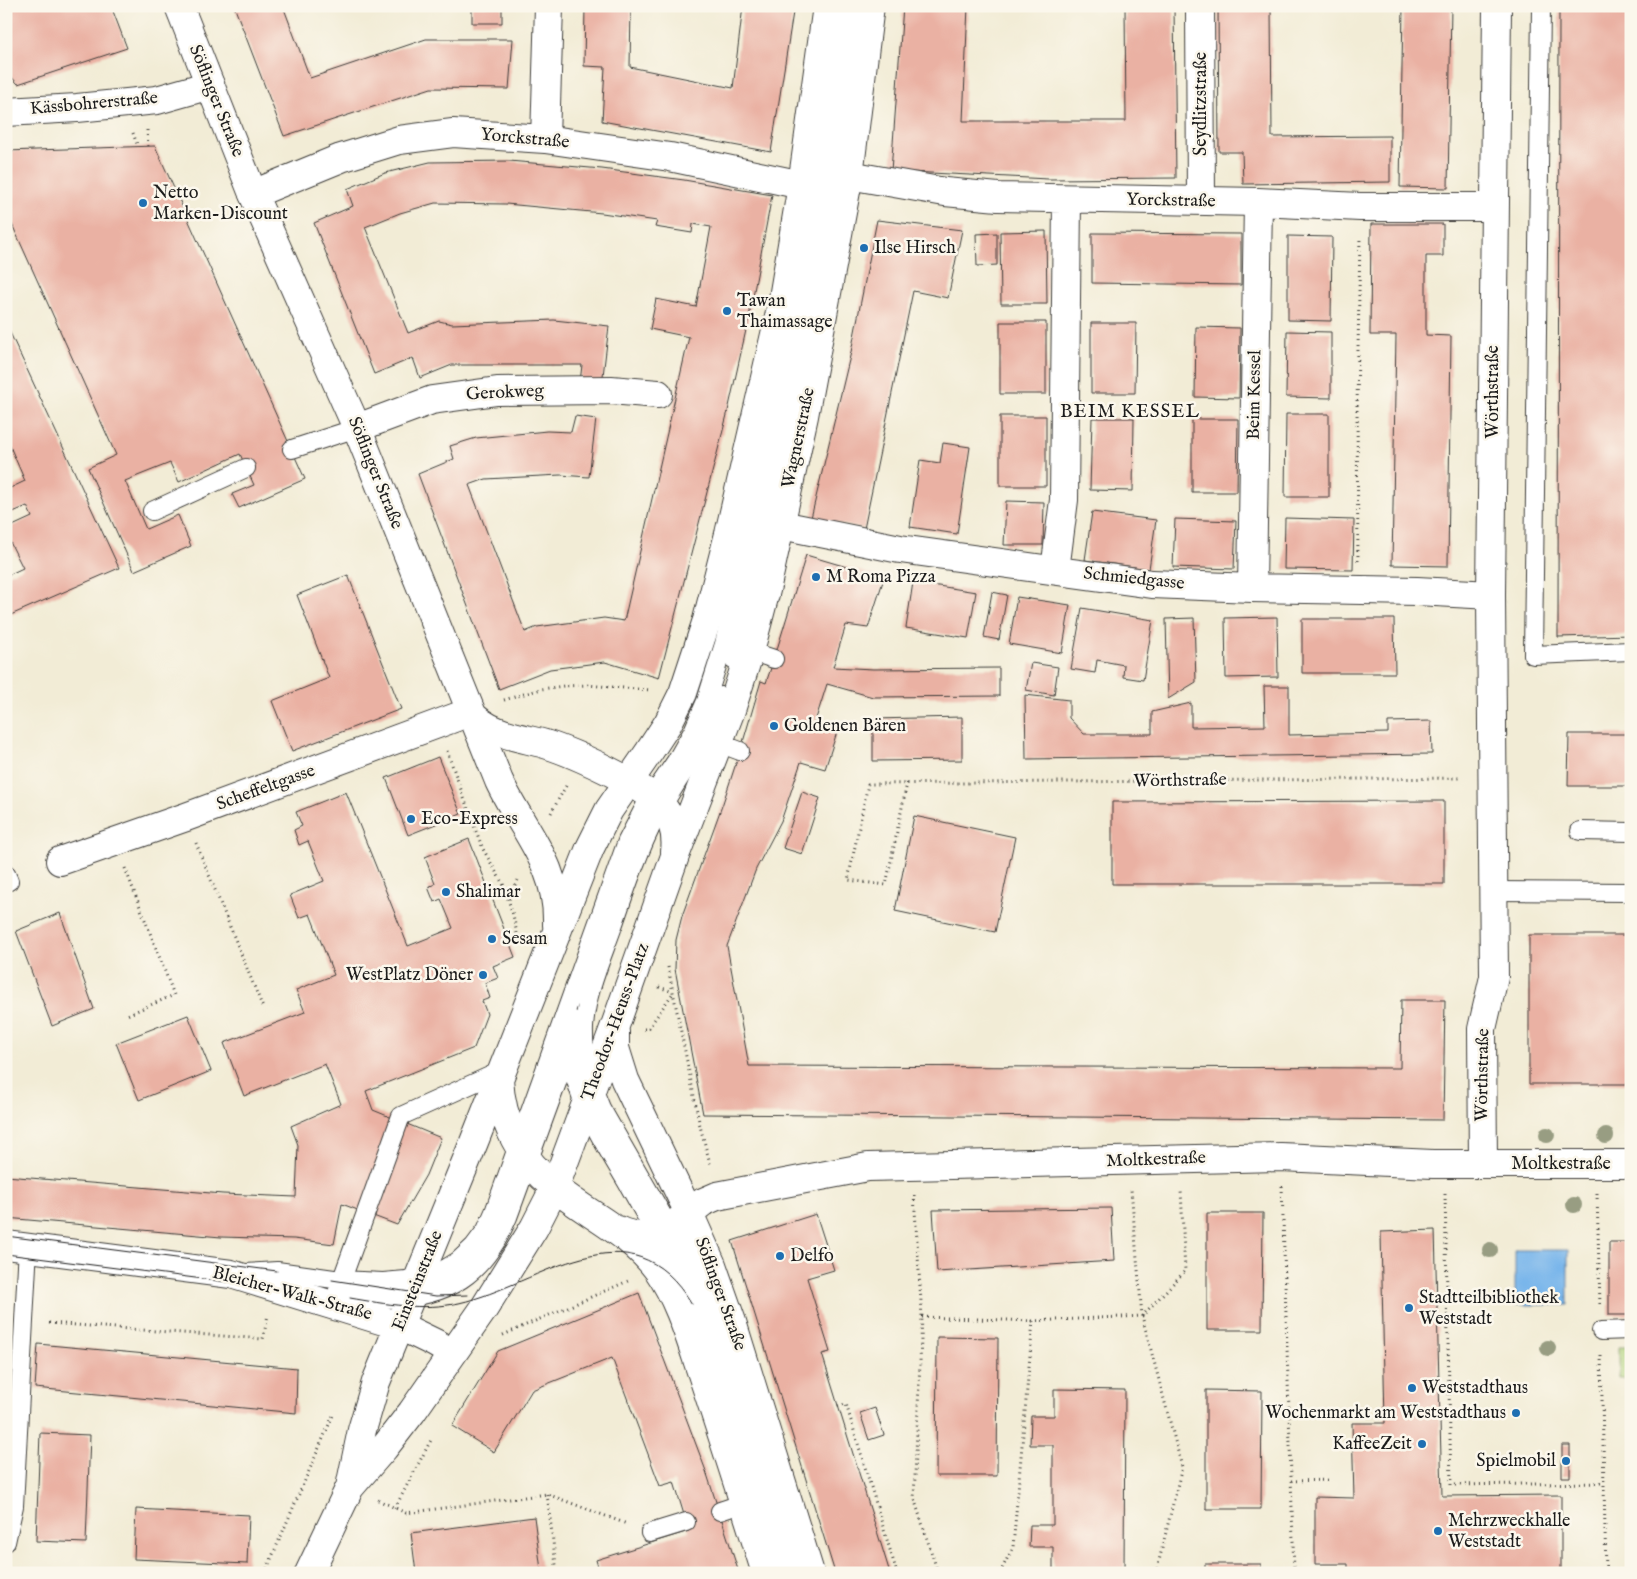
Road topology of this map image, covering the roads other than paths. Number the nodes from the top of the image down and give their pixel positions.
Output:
1 (179, 6) edge
2 (549, 6) edge
3 (827, 6) edge
4 (842, 6) edge
5 (855, 6) edge
6 (870, 6) edge
7 (1200, 6) edge
8 (1496, 6) edge
9 (1541, 6) edge
10 (210, 84) junction
11 (6, 112) edge
12 (545, 139) junction
13 (849, 175) junction
14 (802, 185) junction
15 (253, 194) junction
16 (1067, 199) junction
17 (1201, 201) junction
18 (1258, 202) junction
19 (1494, 207) junction
20 (658, 394) dead end
21 (357, 428) junction
22 (292, 449) dead end
23 (246, 468) dead end
24 (152, 511) dead end
25 (781, 525) junction
26 (1055, 570) junction
27 (1252, 588) junction
28 (1491, 595) junction
29 (1631, 651) edge
30 (470, 712) junction
31 (628, 782) junction
32 (658, 801) junction
33 (1580, 831) dead end
34 (1631, 832) edge
35 (675, 856) junction
36 (60, 861) dead end
37 (6, 874) edge
38 (6, 882) edge
39 (1493, 891) junction
40 (1631, 892) edge
41 (554, 942) junction
42 (578, 979) junction
43 (590, 993) junction
44 (616, 1023) junction
45 (569, 1049) junction
46 (501, 1074) junction
47 (589, 1097) junction
48 (524, 1153) junction
49 (1483, 1164) junction
50 (1631, 1164) edge
51 (555, 1188) junction
52 (672, 1225) junction
53 (618, 1230) junction
54 (17, 1246) edge
55 (231, 1274) junction
56 (663, 1278) junction
57 (415, 1288) junction
58 (336, 1293) junction
59 (692, 1304) junction
60 (400, 1326) junction
61 (1601, 1330) road end
62 (1631, 1330) edge
63 (452, 1353) junction
64 (350, 1487) junction
65 (686, 1522) dead end
66 (650, 1533) road end
67 (6, 1542) edge
68 (309, 1573) edge
69 (766, 1573) edge
70 (781, 1573) edge
71 (795, 1573) edge
72 (810, 1573) edge

1 - 10 street, Söflinger Straße
2 - 12 street
3 - 14 street
4 - 32 lane
5 - 32 lane
6 - 13 street, Wagnerstraße
7 - 17 street, Seydlitzstraße
8 - 19 street, Wörthstraße
9 - 29 lane
10 - 11 street, Kässbohrerstraße
10 - 15 street, Söflinger Straße
12 - 14 street, Yorckstraße
12 - 15 street, Yorckstraße
13 - 16 street, Yorckstraße
13 - 25 street, Wagnerstraße
14 - 31 street
15 - 21 street, Söflinger Straße
16 - 17 street, Yorckstraße
16 - 26 street
17 - 18 street, Yorckstraße
18 - 19 street, Yorckstraße
18 - 27 street, Beim Kessel
19 - 28 street, Wörthstraße
20 - 21 street, Gerokweg
21 - 22 lane
21 - 30 street, Söflinger Straße
23 - 24 lane
25 - 26 street, Schmiedgasse
25 - 35 street, Wagnerstraße
26 - 27 street, Schmiedgasse
27 - 28 street, Schmiedgasse
28 - 39 street, Wörthstraße
30 - 31 street
30 - 36 street, Scheffeltgasse
30 - 41 street, Söflinger Straße
31 - 32 street
31 - 41 street
32 - 35 street
32 - 42 lane
32 - 43 lane
33 - 34 lane
35 - 44 street, Theodor-Heuss-Platz
37 - 38 lane
39 - 40 lane
39 - 49 street, Wörthstraße
41 - 46 street
42 - 45 lane
42 - 48 lane
43 - 45 lane
43 - 47 lane
44 - 47 street, Theodor-Heuss-Platz
44 - 52 street, Söflinger Straße
45 - 47 lane
45 - 48 lane
46 - 48 street
46 - 57 street, Einsteinstraße
46 - 58 lane
47 - 51 street, Theodor-Heuss-Platz
47 - 52 lane
48 - 51 street
48 - 57 lane
49 - 50 street, Moltkestraße
49 - 52 street, Moltkestraße
51 - 53 street
51 - 63 street, Einsteinstraße
52 - 53 street
52 - 59 lane
52 - 71 lane
52 - 72 street, Söflinger Straße
53 - 56 street
54 - 55 street, Bleicher-Walk-Straße
54 - 67 lane
55 - 58 street, Bleicher-Walk-Straße
55 - 58 lane
56 - 59 lane
56 - 69 street
57 - 58 lane
57 - 60 street, Einsteinstraße
58 - 60 street, Bleicher-Walk-Straße
59 - 70 lane
60 - 63 street, Bleicher-Walk-Straße
60 - 64 street, Einsteinstraße
61 - 62 lane
63 - 64 street, Einsteinstraße
64 - 68 street, Einsteinstraße
65 - 66 lane

